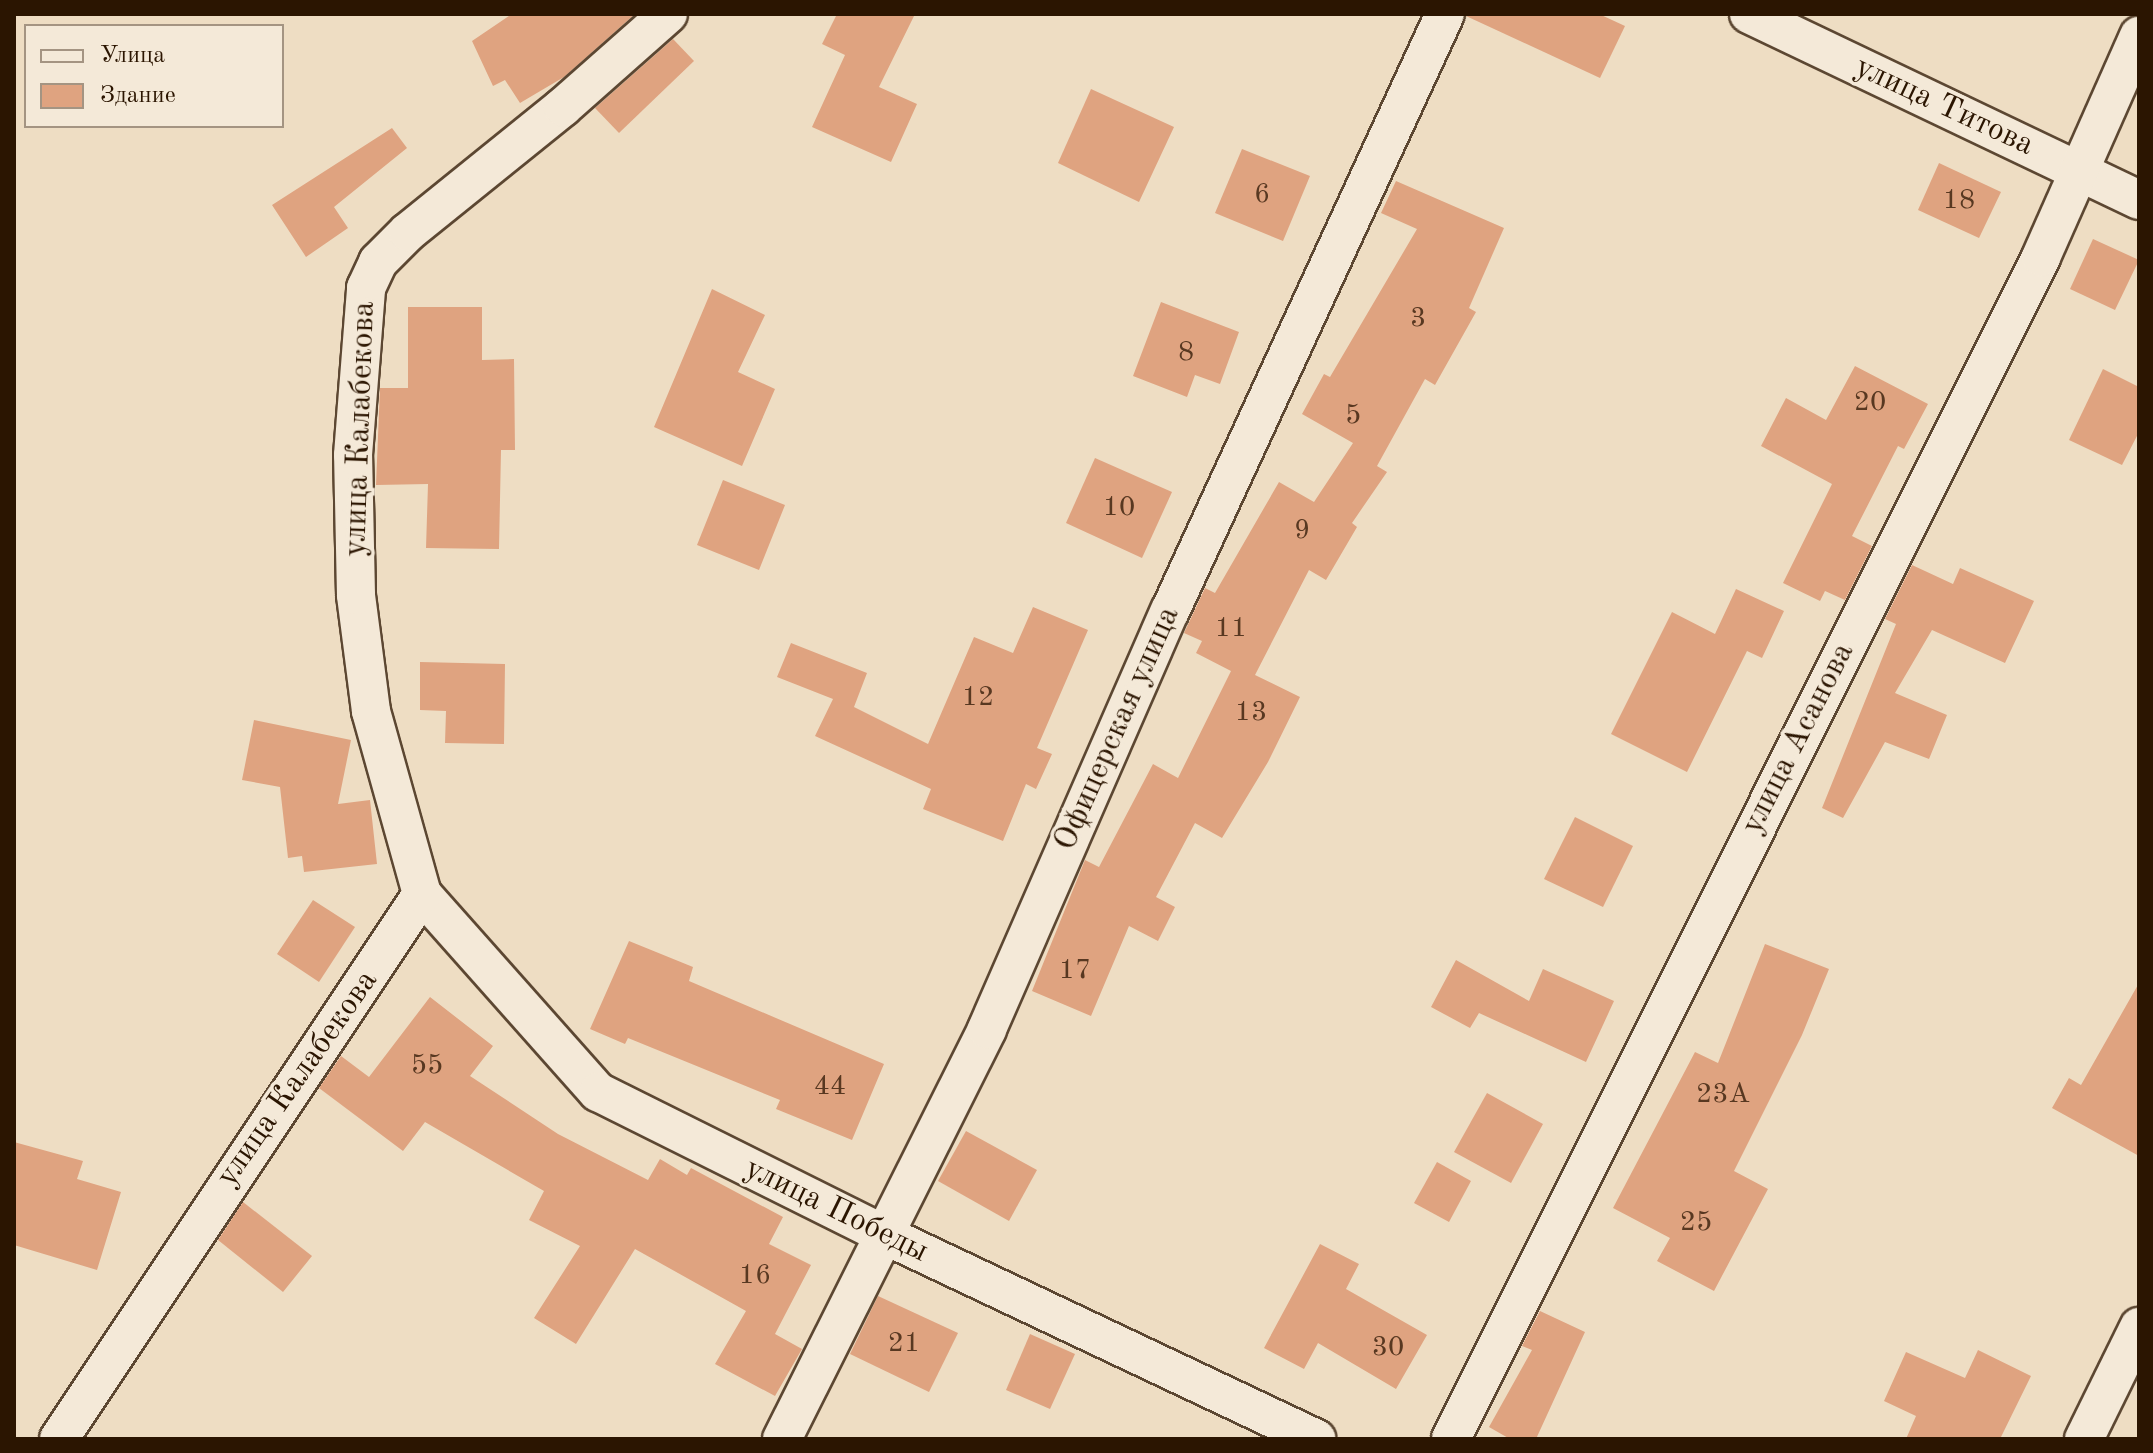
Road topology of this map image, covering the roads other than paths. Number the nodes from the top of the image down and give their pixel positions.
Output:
1 (668, 14) edge
2 (1445, 14) edge
3 (1749, 14) edge
4 (2139, 36) edge
5 (2080, 172) junction
6 (2139, 200) edge
7 (422, 894) junction
8 (887, 1236) junction
9 (2139, 1327) edge
10 (59, 1439) edge
11 (782, 1439) edge
12 (1316, 1439) edge
13 (1451, 1439) edge
14 (2084, 1439) edge

1 - 7 street, улица Калабекова
2 - 8 street, Офицерская улица
3 - 5 street, улица Титова
4 - 5 street, улица Асанова
5 - 6 street, улица Титова
5 - 13 street, улица Асанова
7 - 8 street, улица Победы
7 - 10 street, улица Калабекова
8 - 11 street, Офицерская улица
8 - 12 street, улица Победы
9 - 14 street

